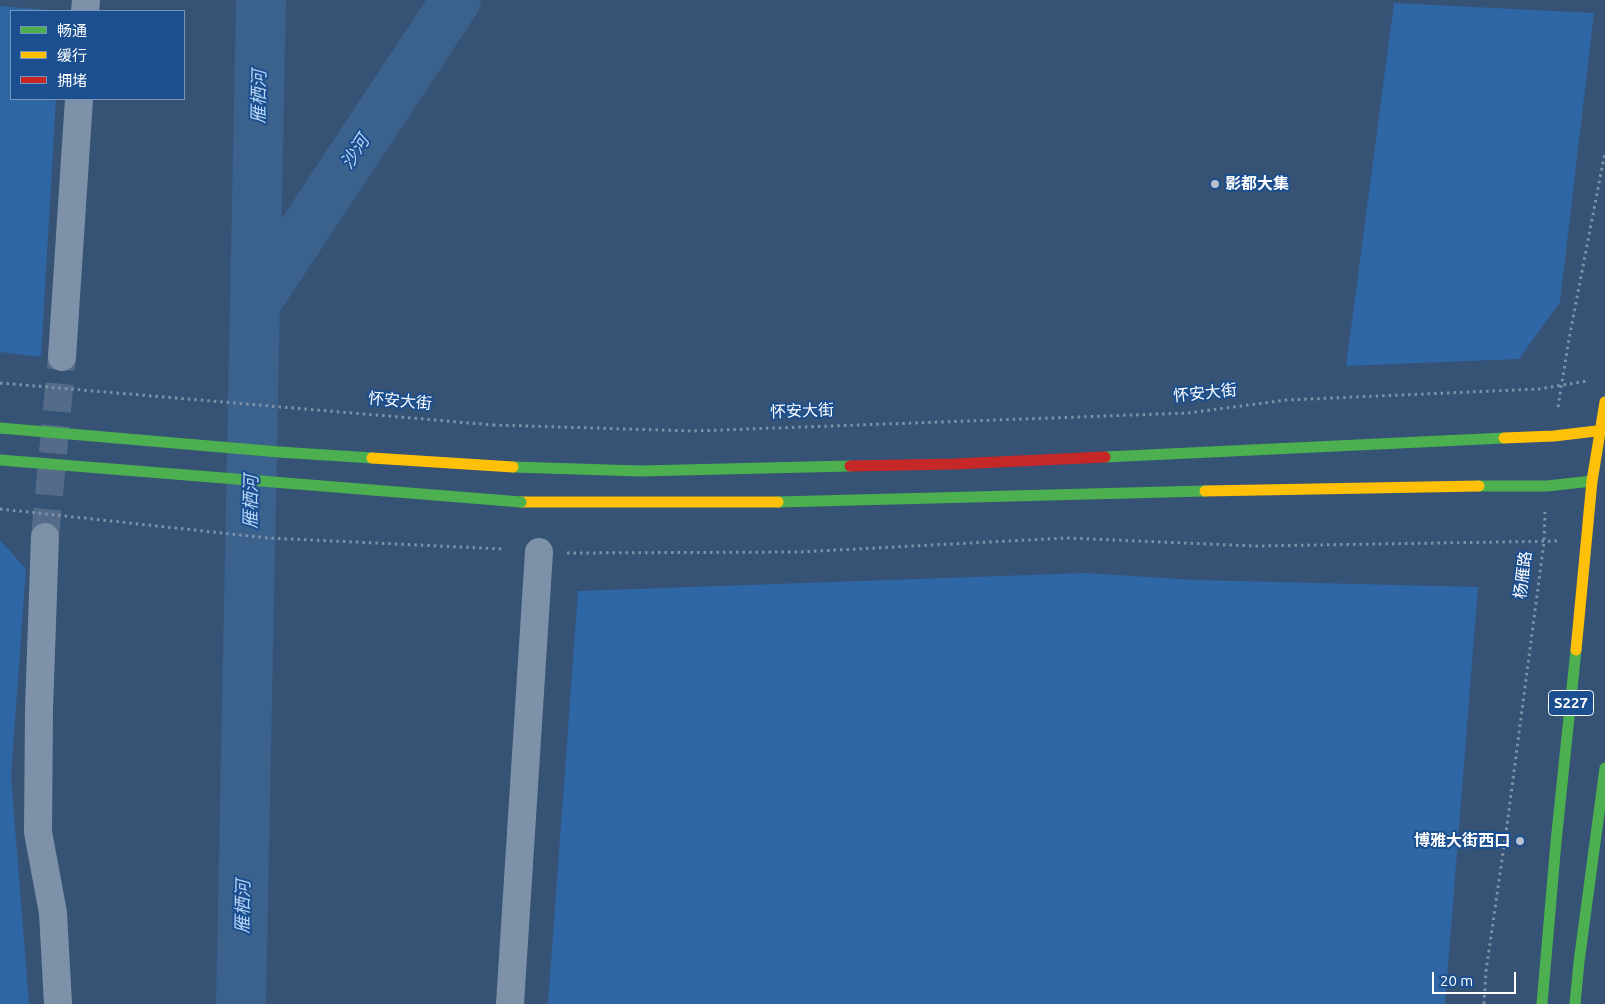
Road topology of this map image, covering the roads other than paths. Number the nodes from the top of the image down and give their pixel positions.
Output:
1 (79, 100) edge
2 (62, 357) tunnel mouth
3 (1605, 402) edge
4 (0, 428) edge
5 (1603, 430) edge
6 (0, 460) edge
7 (1605, 479) edge
8 (1592, 481) junction
9 (45, 537) tunnel mouth
10 (539, 552) road end
11 (1605, 768) edge
12 (58, 1004) edge
13 (510, 1004) edge
14 (1542, 1004) edge
15 (1575, 1004) edge

1 - 2 street
3 - 5 main road, S227
4 - 5 main road, bridge
5 - 8 main road, S227
6 - 8 main road, bridge
7 - 8 main road
8 - 14 main road, S227
9 - 12 street
10 - 13 street
11 - 15 main road

